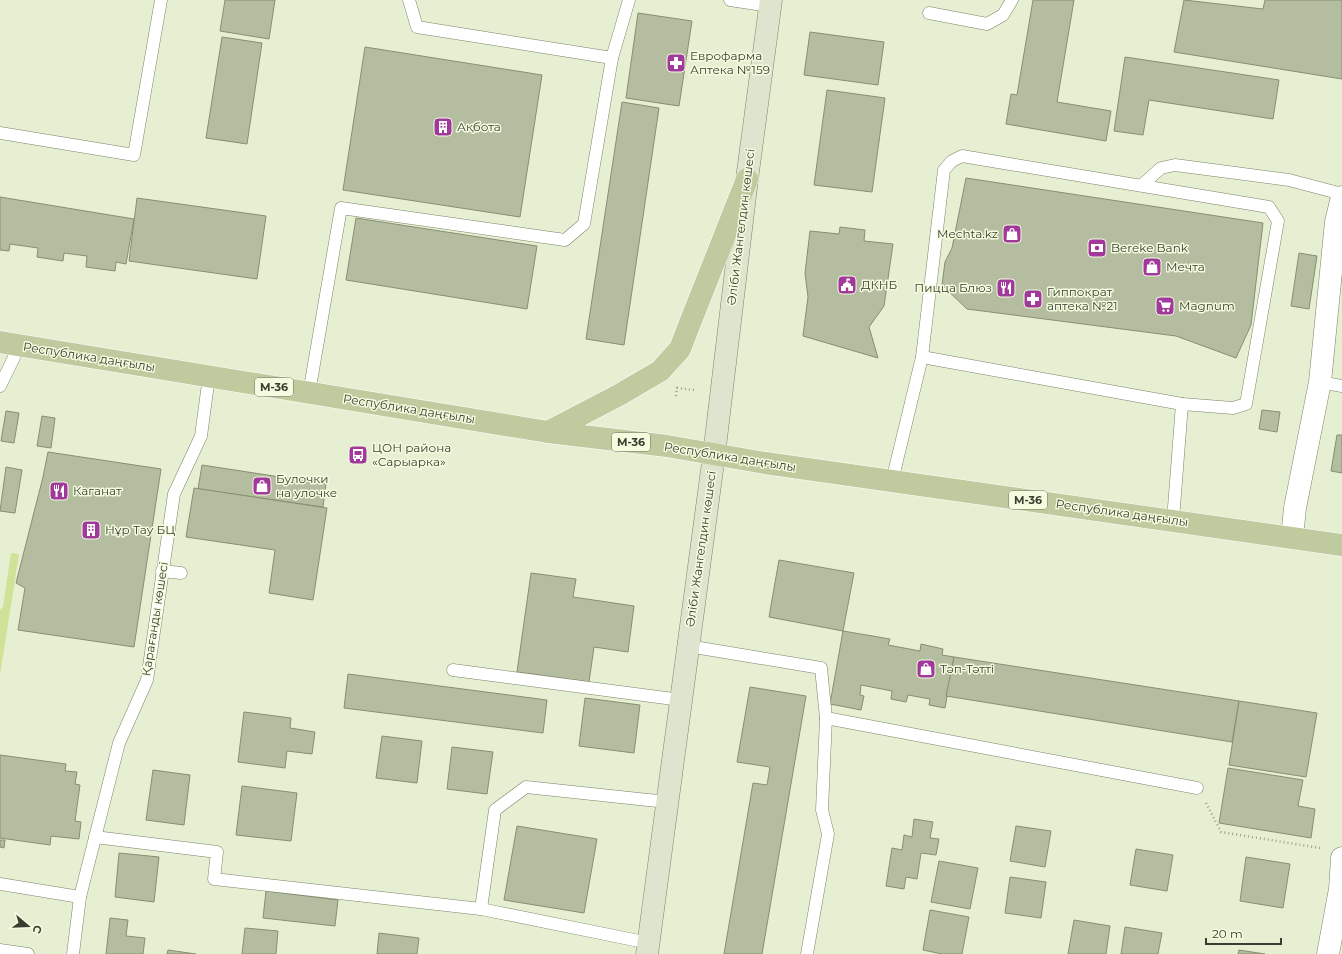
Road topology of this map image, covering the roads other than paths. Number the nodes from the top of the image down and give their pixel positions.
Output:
1 (161, 0) edge
2 (409, 0) edge
3 (629, 0) edge
4 (730, 0) edge
5 (1012, 0) edge
6 (770, 3) edge
7 (929, 13) dead end
8 (612, 58) junction
9 (0, 133) edge
10 (747, 179) junction
11 (1142, 185) junction
12 (1342, 194) edge
13 (1342, 197) edge
14 (1336, 283) edge
15 (10, 344) edge
16 (922, 357) junction
17 (209, 376) junction
18 (1320, 382) junction
19 (0, 386) edge
20 (1342, 386) edge
21 (309, 393) junction
22 (1182, 404) junction
23 (548, 432) junction
24 (714, 455) junction
25 (892, 481) junction
26 (1173, 520) junction
27 (1292, 537) junction
28 (1342, 544) edge
29 (162, 571) junction
30 (181, 574) dead end
31 (688, 646) junction
32 (453, 670) dead end
33 (681, 700) junction
34 (826, 718) junction
35 (1198, 788) road end
36 (667, 802) junction
37 (95, 837) junction
38 (1334, 854) edge
39 (0, 884) edge
40 (1341, 889) edge
41 (80, 897) junction
42 (481, 909) junction
43 (648, 949) edge
44 (0, 950) edge
45 (28, 954) edge
46 (73, 954) edge
47 (807, 954) edge
48 (1328, 954) edge

1 - 9 lane
2 - 8 lane
3 - 8 lane
4 - 6 lane
5 - 7 lane
6 - 10 street, Әліби Жангелдин көшесі
8 - 21 lane
10 - 23 main road
10 - 24 street, Әліби Жангелдин көшесі
11 - 12 lane
11 - 16 lane
11 - 22 lane
13 - 14 street
14 - 18 street
15 - 17 main road, Республика даңғылы / M-36
15 - 19 lane
16 - 22 lane
16 - 25 lane
17 - 21 main road, Республика даңғылы / M-36
17 - 29 lane, Қарағанды көшесі
18 - 20 lane
18 - 27 street
21 - 23 main road, Республика даңғылы / M-36
22 - 26 lane
23 - 24 main road, Республика даңғылы / M-36
24 - 25 main road, Республика даңғылы / M-36
24 - 31 street, Әліби Жангелдин көшесі
25 - 26 main road, Республика даңғылы / M-36
26 - 27 main road, Республика даңғылы / M-36
27 - 28 main road, Республика даңғылы / M-36
29 - 30 lane
29 - 37 lane, Қарағанды көшесі
31 - 33 street, Әліби Жангелдин көшесі
31 - 34 lane
32 - 33 lane
33 - 36 street, Әліби Жангелдин көшесі
34 - 35 lane
34 - 47 lane
36 - 42 lane
36 - 43 street, Әліби Жангелдин көшесі
37 - 41 lane, Қарағанды көшесі
37 - 42 lane
38 - 40 street
39 - 41 lane
40 - 48 street
41 - 46 lane, Қарағанды көшесі
42 - 43 lane
44 - 45 lane

